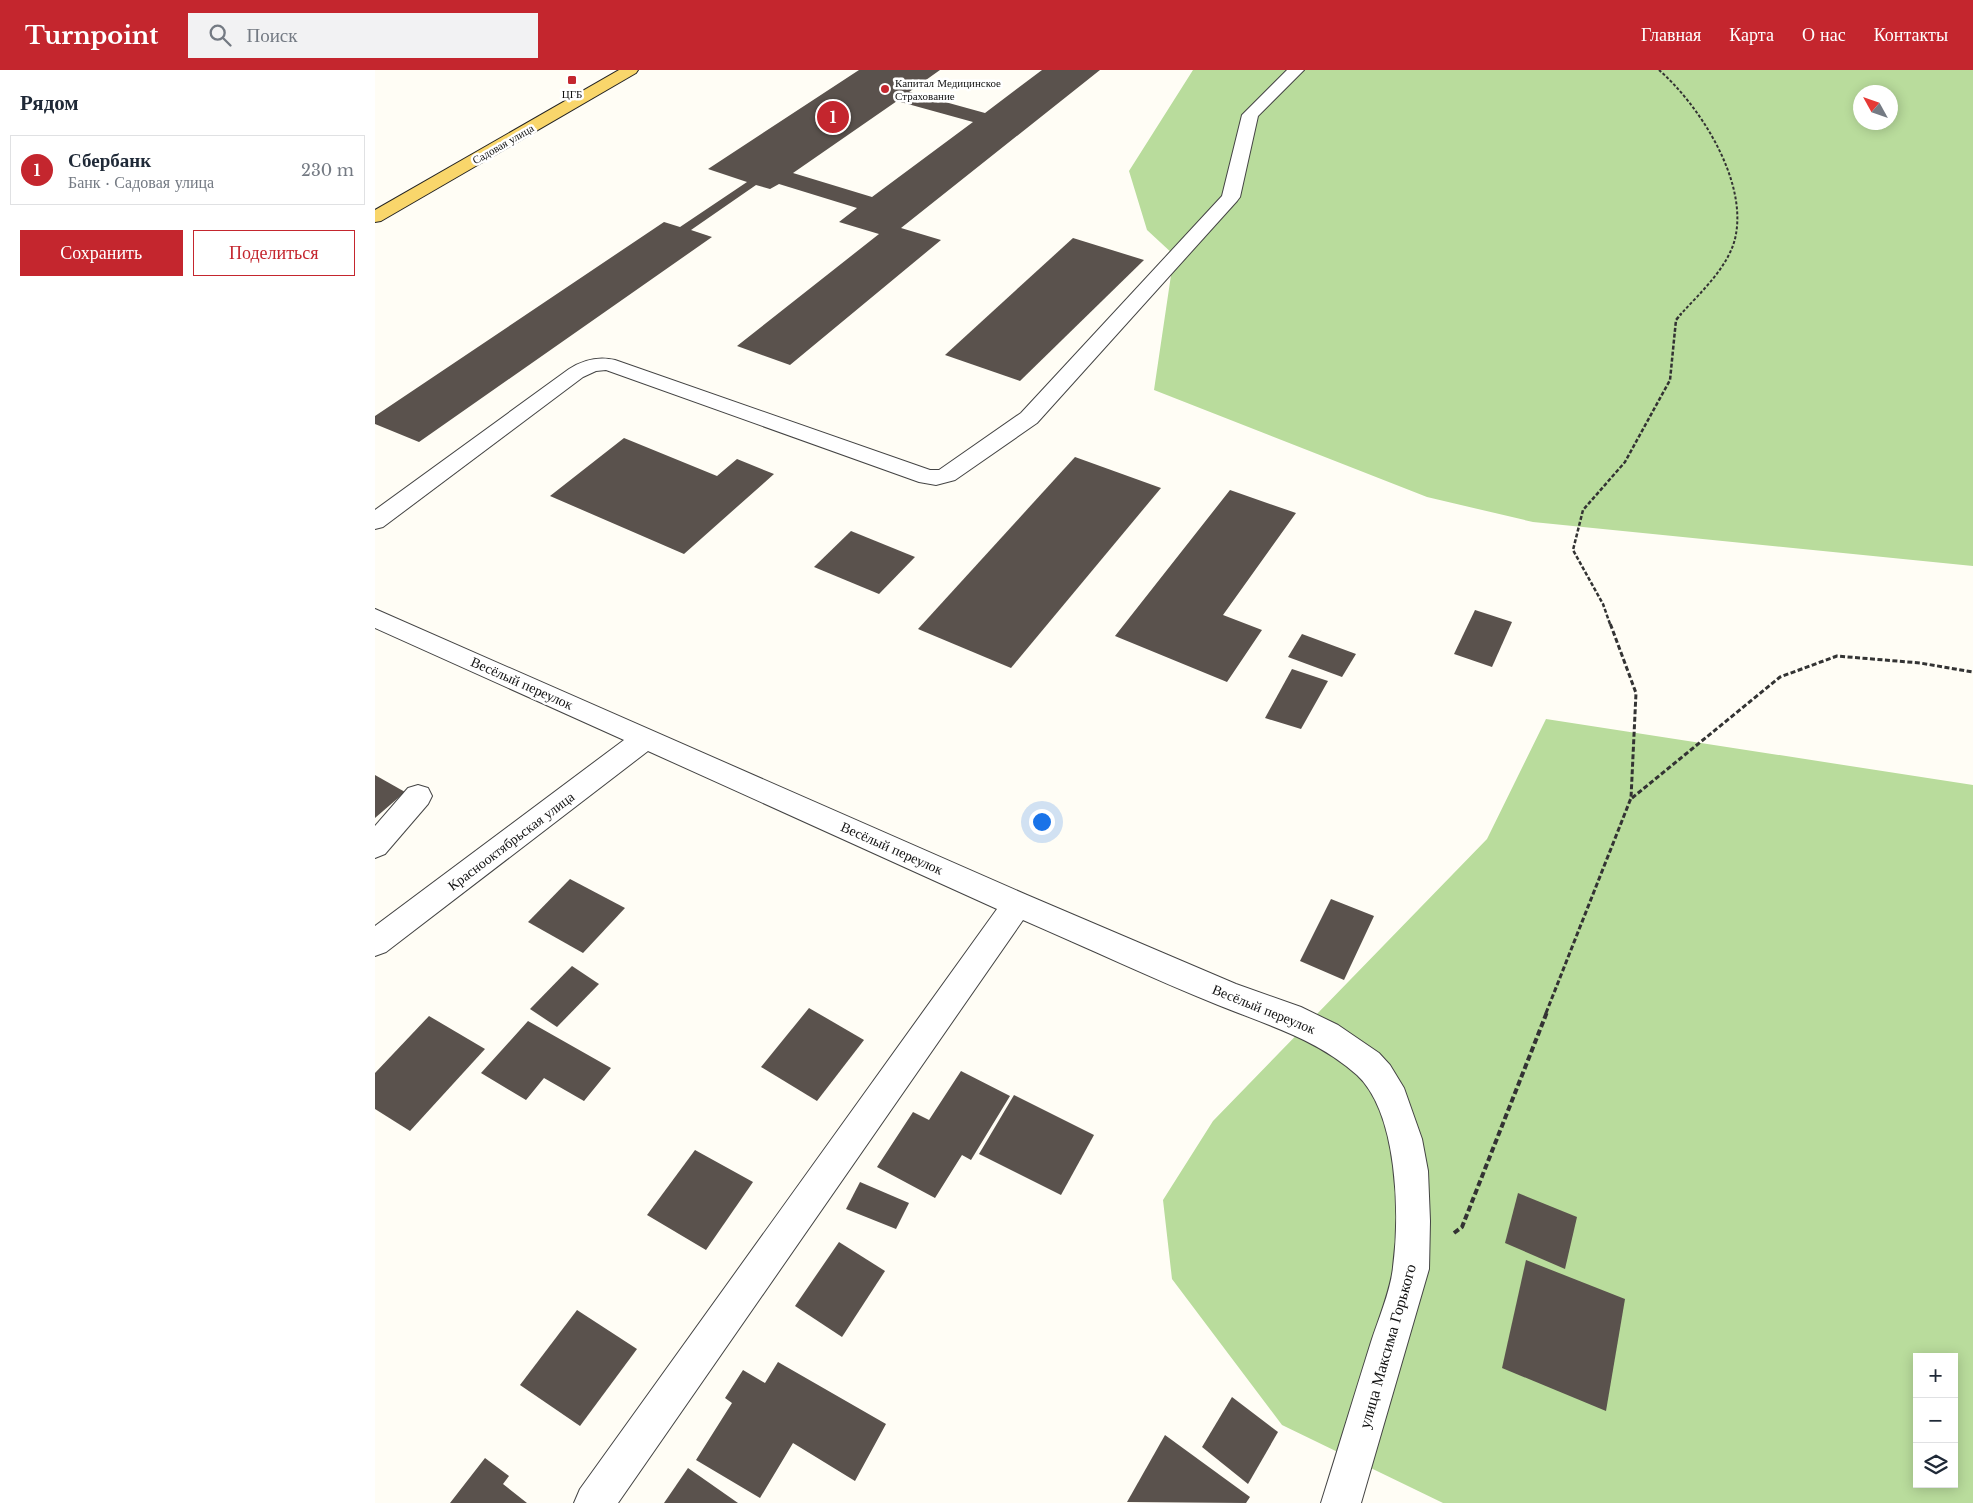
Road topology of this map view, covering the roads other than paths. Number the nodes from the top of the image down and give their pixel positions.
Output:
1 (630, 70) edge
2 (1296, 70) edge
3 (375, 217) edge
4 (375, 521) edge
5 (375, 618) edge
6 (646, 738) junction
7 (418, 796) dead end
8 (375, 846) edge
9 (1017, 904) junction
10 (375, 943) edge
11 (1392, 1099) joint
12 (594, 1503) edge
13 (1341, 1503) edge

1 - 3 main road, Садовая улица
2 - 4 street
5 - 6 street, Весёлый переулок
6 - 9 street, Весёлый переулок
6 - 10 street, Краснооктябрьская улица
7 - 8 street
9 - 11 street, Весёлый переулок
9 - 12 street
11 - 13 street, улица Максима Горького

